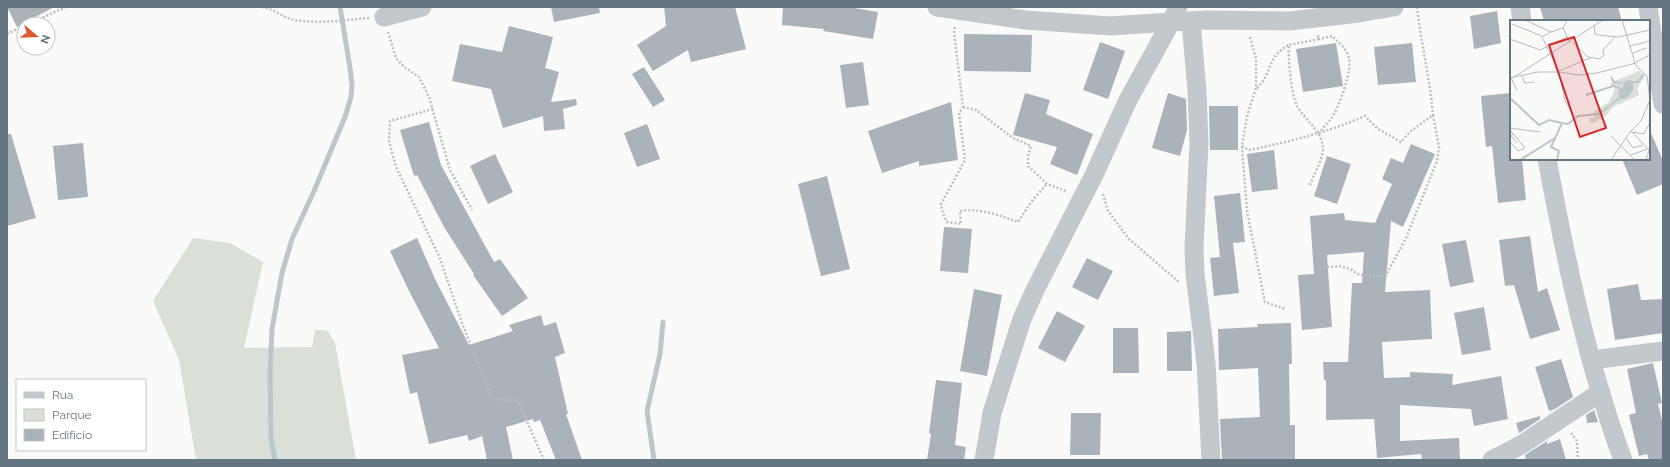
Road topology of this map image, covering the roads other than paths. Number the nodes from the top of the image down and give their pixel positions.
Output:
1 (422, 7) edge
2 (937, 7) edge
3 (1394, 7) edge
4 (1520, 7) edge
5 (1648, 7) edge
6 (1174, 14) edge
7 (384, 17) road end
8 (1522, 20) edge
9 (1191, 22) junction
10 (1663, 104) edge
11 (1547, 160) edge
12 (1663, 351) edge
13 (1591, 360) junction
14 (1601, 392) junction
15 (984, 460) edge
16 (1211, 460) edge
17 (1492, 460) edge
18 (1623, 460) edge

1 - 7 street
2 - 6 street
3 - 9 street
4 - 8 street
5 - 10 street
6 - 9 street
6 - 15 street
9 - 16 street
11 - 13 street
12 - 13 street
13 - 14 street
14 - 17 street
14 - 18 street

